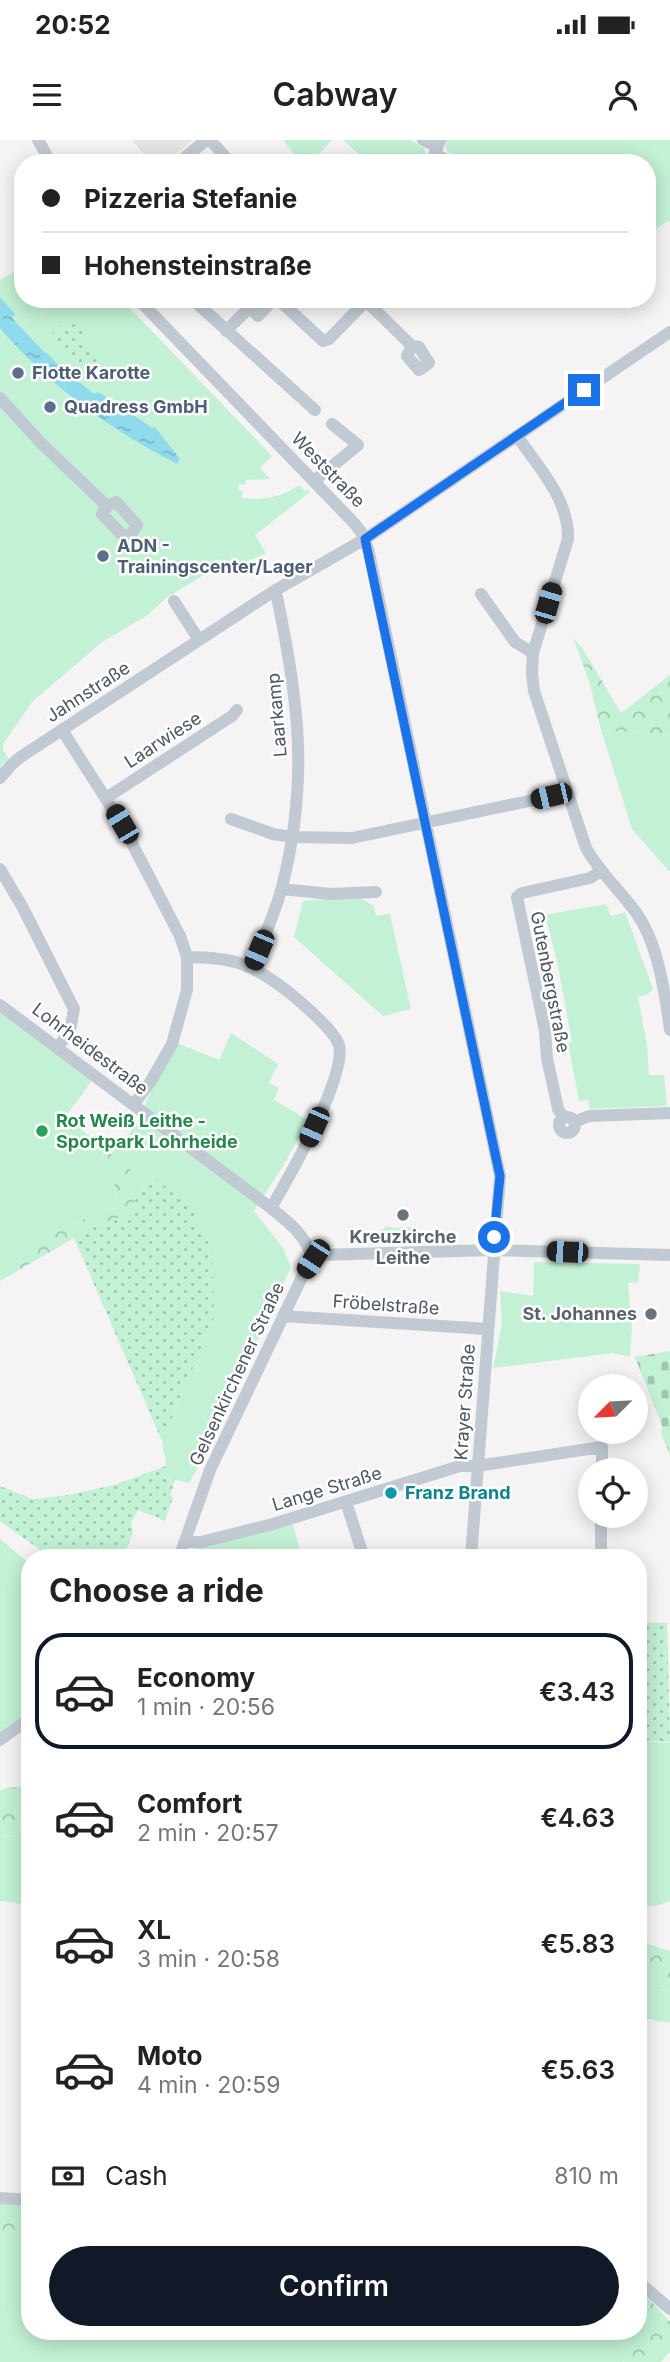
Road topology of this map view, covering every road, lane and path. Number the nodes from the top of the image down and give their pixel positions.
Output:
1 (208, 140) edge
2 (423, 140) edge
3 (436, 151) edge
4 (189, 154) edge
5 (222, 154) edge
6 (147, 308) edge
7 (202, 308) edge
8 (242, 308) edge
9 (250, 308) edge
10 (266, 308) edge
11 (286, 308) edge
12 (358, 308) edge
13 (373, 308) edge
14 (226, 331) junction
15 (670, 332) edge
16 (412, 346) dead end
17 (0, 398) edge
18 (315, 410) dead end
19 (332, 424) dead end
20 (517, 436) junction
21 (314, 481) junction
22 (107, 506) dead end
23 (365, 539) junction
24 (274, 591) junction
25 (481, 594) dead end
26 (174, 601) dead end
27 (200, 640) junction
28 (533, 653) junction
29 (237, 710) dead end
30 (62, 730) junction
31 (0, 778) edge
32 (567, 793) junction
33 (106, 798) junction
34 (231, 820) dead end
35 (427, 824) junction
36 (293, 837) junction
37 (0, 869) edge
38 (601, 870) junction
39 (282, 889) junction
40 (376, 892) dead end
41 (187, 957) junction
42 (251, 967) junction
43 (0, 1005) edge
44 (670, 1030) edge
45 (58, 1047) junction
46 (134, 1104) junction
47 (670, 1113) edge
48 (271, 1208) junction
49 (494, 1250) junction
50 (670, 1255) edge
51 (318, 1257) junction
52 (283, 1316) junction
53 (488, 1329) junction
54 (602, 1458) edge
55 (477, 1466) junction
56 (346, 1502) junction
57 (601, 1528) edge
58 (185, 1542) junction
59 (182, 1549) edge
60 (361, 1549) edge
61 (472, 1549) edge
62 (601, 1549) edge
63 (21, 1725) edge
64 (0, 1740) edge
65 (0, 2198) edge
66 (21, 2199) edge
67 (647, 2289) edge
68 (669, 2307) edge

1 - 4 street
1 - 5 street
2 - 3 street
6 - 21 street, Weststraße
7 - 14 street
8 - 14 street
9 - 10 street
11 - 12 street
13 - 16 street
14 - 18 street
15 - 20 street, Jahnstraße
17 - 22 street
19 - 21 street
20 - 23 street, Jahnstraße
20 - 28 street
21 - 23 street, Weststraße
23 - 24 street, Jahnstraße
23 - 35 street, Weststraße
24 - 27 street, Jahnstraße
24 - 36 street, Laarkamp
25 - 28 street
26 - 27 street
27 - 30 street, Jahnstraße
28 - 32 street
29 - 33 street, Laarwiese
30 - 31 street, Jahnstraße
30 - 33 street
32 - 35 street
32 - 38 street
33 - 41 street
34 - 36 street
35 - 36 street
35 - 49 street, Weststraße
36 - 39 street, Laarkamp
37 - 45 street
38 - 44 street
38 - 47 street, Gutenbergstraße
39 - 40 street
39 - 42 street, Laarkamp
41 - 42 street
41 - 46 street
42 - 48 street
43 - 45 street, Lohrheidestraße
45 - 46 street, Lohrheidestraße
46 - 48 street, Lohrheidestraße
48 - 51 street, Lohrheidestraße
49 - 50 street
49 - 51 street
49 - 53 street, Krayer Straße
51 - 52 street, Gelsenkirchener Straße
52 - 53 street, Fröbelstraße
52 - 58 street, Gelsenkirchener Straße
53 - 55 street, Krayer Straße
54 - 55 street, Lange Straße
55 - 56 street, Lange Straße
55 - 61 street, Krayer Straße
56 - 58 street, Lange Straße
56 - 60 street
57 - 62 street
58 - 59 street, Gelsenkirchener Straße
63 - 64 street
65 - 66 street
67 - 68 street

